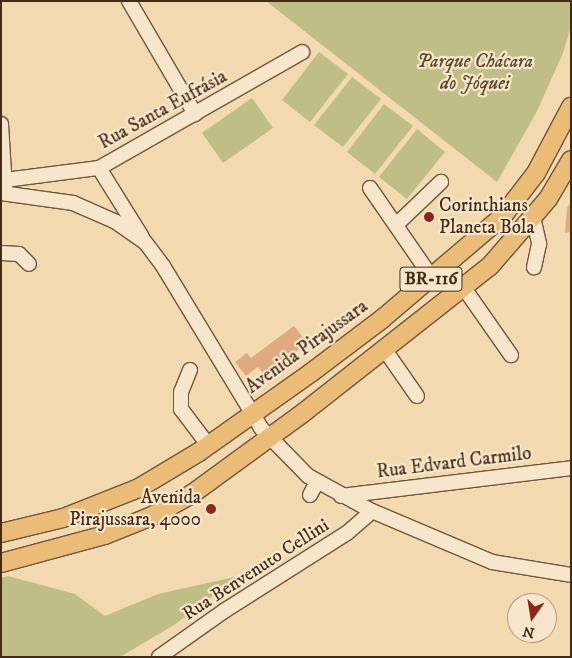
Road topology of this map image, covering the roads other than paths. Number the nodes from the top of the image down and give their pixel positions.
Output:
1 (129, 1) edge
2 (302, 52) dead end
3 (571, 107) edge
4 (195, 114) junction
5 (1, 124) edge
6 (571, 160) edge
7 (99, 168) junction
8 (441, 182) dead end
9 (370, 188) dead end
10 (4, 189) edge
11 (533, 217) junction
12 (397, 224) junction
13 (483, 236) junction
14 (145, 242) junction
15 (1, 253) edge
16 (29, 264) dead end
17 (534, 267) dead end
18 (432, 278) junction
19 (459, 293) junction
20 (385, 350) junction
21 (511, 355) dead end
22 (190, 370) dead end
23 (417, 396) dead end
24 (252, 414) junction
25 (269, 438) junction
26 (209, 446) junction
27 (571, 468) edge
28 (317, 482) junction
29 (310, 495) dead end
30 (341, 496) junction
31 (372, 511) junction
32 (1, 534) edge
33 (1, 563) edge
34 (571, 575) edge
35 (159, 657) edge

1 - 4 street
2 - 4 street, Rua Santa Eufrásia
3 - 13 main road, Avenida Pirajussara / BR-116
4 - 7 street, Rua Santa Eufrásia
5 - 10 street
6 - 11 main road, BR-116
7 - 10 street, Rua Santa Eufrásia
7 - 14 street
8 - 12 street
9 - 12 street
10 - 14 street
11 - 17 street
11 - 19 main road, BR-116
12 - 18 street
13 - 18 main road, Avenida Pirajussara / BR-116
13 - 19 main road
14 - 24 street
15 - 16 street
18 - 24 main road, Avenida Pirajussara / BR-116
19 - 20 main road, BR-116
19 - 21 street
20 - 23 street
20 - 25 main road, BR-116
22 - 26 street
24 - 25 street
24 - 26 main road, Avenida Pirajussara / BR-116
25 - 28 street
25 - 33 main road, BR-116
26 - 32 main road, Avenida Pirajussara / BR-116
27 - 30 street, Rua Edvard Carmilo
28 - 29 street
28 - 30 street
30 - 31 street
31 - 34 street
31 - 35 street, Rua Benvenuto Cellini

